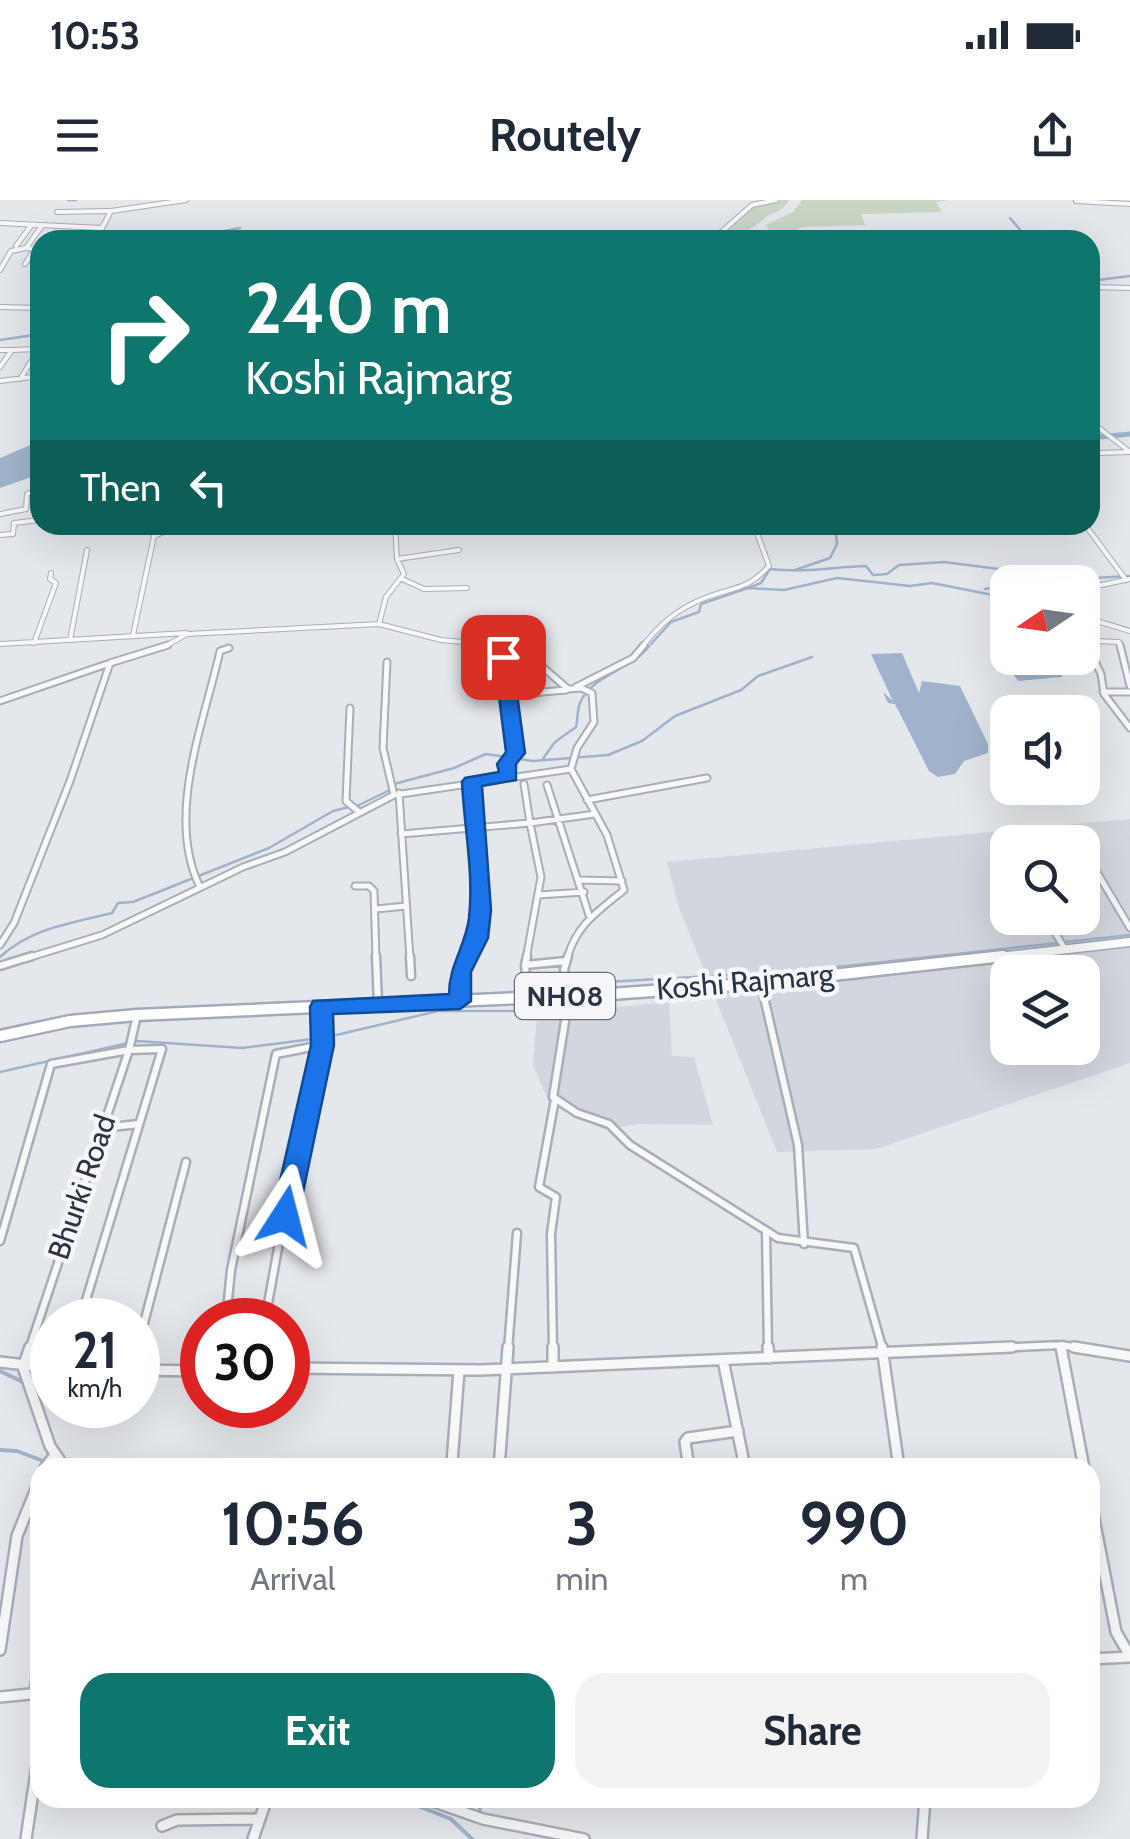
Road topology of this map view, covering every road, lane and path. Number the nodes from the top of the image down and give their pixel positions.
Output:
1 (186, 200) edge
2 (776, 200) edge
3 (1076, 201) edge
4 (1130, 204) edge
5 (57, 212) dead end
6 (111, 212) junction
7 (0, 223) edge
8 (31, 226) junction
9 (42, 226) junction
10 (39, 230) edge
11 (723, 230) edge
12 (30, 242) edge
13 (16, 246) dead end
14 (26, 248) junction
15 (30, 248) edge
16 (30, 257) edge
17 (25, 264) dead end
18 (0, 270) edge
19 (1100, 287) edge
20 (1130, 288) edge
21 (0, 307) edge
22 (30, 308) edge
23 (30, 349) edge
24 (0, 350) edge
25 (12, 350) junction
26 (30, 364) edge
27 (0, 367) edge
28 (30, 378) edge
29 (20, 379) junction
30 (0, 381) edge
31 (1100, 428) edge
32 (1130, 452) edge
33 (1100, 453) edge
34 (30, 492) edge
35 (0, 514) edge
36 (30, 521) edge
37 (0, 535) edge
38 (157, 535) edge
39 (396, 535) edge
40 (758, 535) edge
41 (1093, 535) edge
42 (87, 550) dead end
43 (460, 550) dead end
44 (397, 559) junction
45 (51, 573) dead end
46 (1126, 578) edge
47 (402, 579) junction
48 (1100, 585) edge
49 (468, 588) dead end
50 (1100, 622) edge
51 (380, 624) junction
52 (1116, 627) junction
53 (1130, 631) edge
54 (133, 634) junction
55 (187, 634) junction
56 (70, 640) junction
57 (1100, 641) edge
58 (1118, 642) junction
59 (34, 643) junction
60 (0, 644) edge
61 (496, 644) junction
62 (229, 648) dead end
63 (387, 662) dead end
64 (110, 664) junction
65 (1100, 672) edge
66 (576, 688) junction
67 (1130, 689) edge
68 (568, 690) junction
69 (1103, 692) junction
70 (508, 695) junction
71 (0, 700) edge
72 (350, 708) dead end
73 (1130, 728) edge
74 (571, 768) junction
75 (509, 776) junction
76 (707, 778) dead end
77 (472, 782) junction
78 (524, 784) dead end
79 (547, 785) dead end
80 (393, 792) junction
81 (587, 800) junction
82 (360, 812) junction
83 (595, 814) junction
84 (559, 820) junction
85 (530, 823) junction
86 (475, 828) junction
87 (401, 834) junction
88 (1100, 877) edge
89 (580, 880) junction
90 (622, 881) junction
91 (200, 886) junction
92 (355, 886) dead end
93 (584, 892) junction
94 (538, 895) junction
95 (406, 906) junction
96 (376, 909) junction
97 (586, 920) junction
98 (1130, 928) edge
99 (1056, 935) edge
100 (1130, 942) edge
101 (0, 946) edge
102 (1065, 949) junction
103 (566, 961) junction
104 (525, 965) junction
105 (0, 966) edge
106 (411, 976) dead end
107 (761, 983) junction
108 (569, 996) junction
109 (528, 998) junction
110 (460, 1001) junction
111 (378, 1004) junction
112 (321, 1007) junction
113 (137, 1015) junction
114 (0, 1036) edge
115 (322, 1040) junction
116 (130, 1045) junction
117 (555, 1099) junction
118 (140, 1124) junction
119 (101, 1128) junction
120 (186, 1162) dead end
121 (766, 1232) junction
122 (517, 1233) dead end
123 (0, 1242) edge
124 (804, 1244) junction
125 (87, 1298) edge
126 (151, 1298) edge
127 (229, 1298) edge
128 (270, 1298) edge
129 (1060, 1345) junction
130 (884, 1353) junction
131 (1130, 1356) edge
132 (769, 1358) junction
133 (723, 1360) junction
134 (0, 1362) edge
135 (23, 1367) junction
136 (30, 1367) edge
137 (553, 1367) junction
138 (310, 1368) edge
139 (507, 1369) junction
140 (459, 1370) junction
141 (738, 1431) junction
142 (54, 1456) edge
143 (452, 1458) edge
144 (499, 1458) edge
145 (688, 1458) edge
146 (743, 1458) edge
147 (898, 1458) edge
148 (1082, 1458) edge
149 (30, 1504) edge
150 (1100, 1550) edge
151 (0, 1650) edge
152 (1130, 1657) edge
153 (1100, 1658) edge
154 (30, 1694) edge
155 (0, 1697) edge
156 (31, 1808) edge
157 (264, 1808) edge
158 (445, 1808) edge
159 (924, 1808) edge
160 (260, 1819) junction
161 (162, 1826) dead end
162 (517, 1835) edge
163 (26, 1839) edge
164 (253, 1839) edge
165 (584, 1839) edge
166 (922, 1839) edge

1 - 6 street
2 - 11 street
3 - 4 street
5 - 6 street
6 - 9 street
7 - 8 street
8 - 9 street
8 - 13 street
9 - 10 street
12 - 14 street
14 - 15 street
14 - 18 street
16 - 17 street
19 - 20 street
21 - 22 street
23 - 25 street
24 - 25 street
25 - 27 street
26 - 29 street
28 - 29 street
29 - 30 street
31 - 32 street
32 - 33 street
34 - 35 street
36 - 37 street
38 - 54 street
39 - 44 street
40 - 66 street
41 - 46 street
42 - 56 street
43 - 44 street
44 - 47 street
45 - 59 street
46 - 48 street
47 - 49 street
47 - 51 street
50 - 52 street
51 - 55 street
51 - 61 street
52 - 53 street
52 - 58 street
54 - 55 street
54 - 56 street
55 - 64 street
56 - 59 street
57 - 58 street
58 - 67 street
59 - 60 street
61 - 68 street
61 - 70 street
62 - 91 street
63 - 80 street
64 - 71 street
64 - 101 street
65 - 69 street
66 - 68 street
66 - 74 street
67 - 69 street
68 - 70 street
69 - 73 street
70 - 75 street
72 - 82 street
74 - 75 street
74 - 81 street
75 - 77 street
76 - 81 street
77 - 80 street
77 - 86 street
78 - 85 street
79 - 84 street
80 - 82 street
80 - 87 street
81 - 83 street
82 - 91 street
83 - 84 street
83 - 90 street
84 - 85 street
84 - 89 street
85 - 86 street
85 - 94 street
86 - 87 street
86 - 110 street
87 - 95 street
88 - 98 street
89 - 90 street
89 - 93 street
90 - 97 street
91 - 105 street
92 - 96 street
93 - 94 street
93 - 97 street
94 - 104 street
95 - 96 street
95 - 106 street
96 - 111 street
97 - 103 street
99 - 102 street
100 - 102 main road, Koshi Rajmarg / NH08
102 - 107 main road, Koshi Rajmarg / NH08
103 - 104 street
103 - 108 street
104 - 109 street
107 - 108 main road, Koshi Rajmarg / NH08
107 - 124 street
108 - 109 main road, Koshi Rajmarg / NH08
108 - 117 street
109 - 110 main road, Koshi Rajmarg / NH08
110 - 111 main road, Koshi Rajmarg / NH08
111 - 112 main road, Koshi Rajmarg / NH08
112 - 113 main road, Koshi Rajmarg / NH08
112 - 115 street
113 - 114 main road, Koshi Rajmarg / NH08
113 - 116 street, Bhurki Road
115 - 127 street
115 - 128 street
116 - 118 street
116 - 119 street, Bhurki Road
116 - 123 street
117 - 121 street
117 - 137 street
118 - 119 street
118 - 125 street
119 - 135 street, Bhurki Road
120 - 126 street
121 - 124 street
121 - 132 street
122 - 139 street
124 - 130 street
129 - 130 street
129 - 131 street
129 - 148 street
130 - 132 street
130 - 147 street
132 - 133 street
133 - 137 street
133 - 141 street
134 - 135 street
135 - 136 street
135 - 142 street
137 - 139 street
138 - 140 street
139 - 140 street
139 - 144 street
140 - 143 street
141 - 145 street
141 - 146 street
149 - 151 street
150 - 152 street
152 - 153 street
154 - 155 street
156 - 163 street
157 - 160 street
158 - 162 street
159 - 166 street
160 - 161 street
160 - 164 street
162 - 165 street

